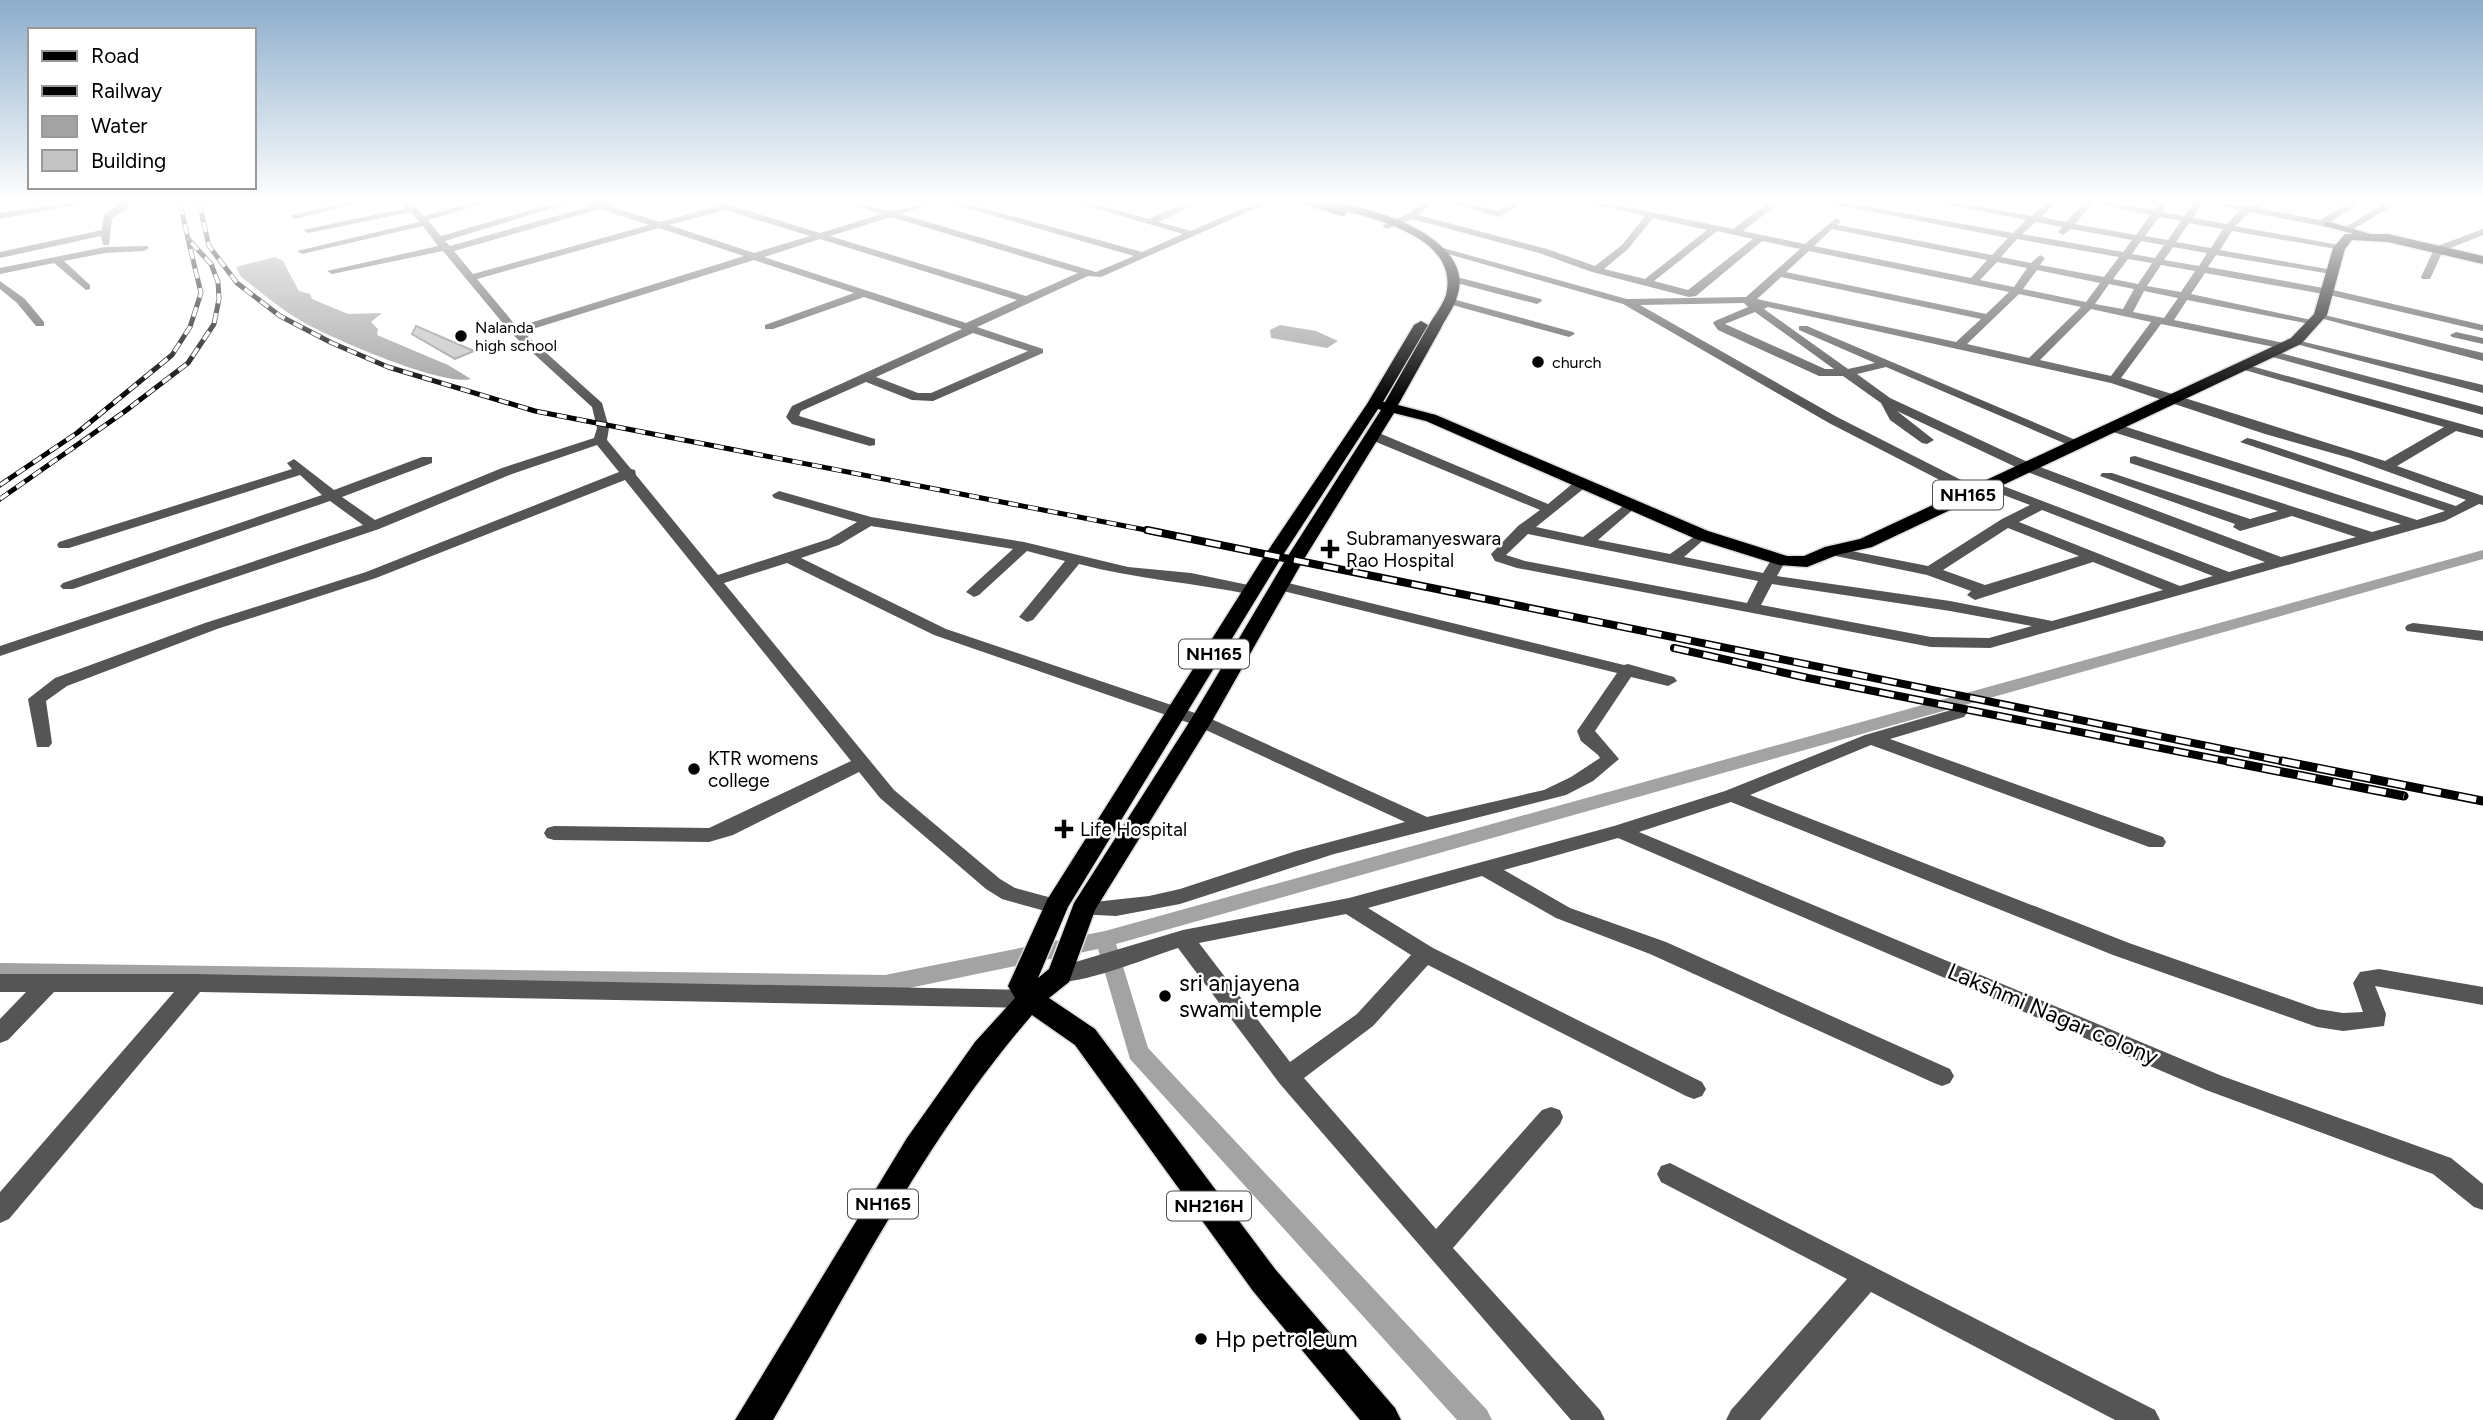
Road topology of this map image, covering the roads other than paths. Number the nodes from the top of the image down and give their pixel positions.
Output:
1 (67, 269) edge
2 (336, 269) edge
3 (463, 269) edge
4 (502, 269) edge
5 (711, 269) edge
6 (793, 269) edge
7 (927, 269) edge
8 (1079, 269) edge
9 (1110, 269) edge
10 (1436, 269) edge
11 (1448, 269) edge
12 (1509, 269) edge
13 (1663, 269) edge
14 (1720, 269) edge
15 (1781, 269) edge
16 (1910, 269) edge
17 (1985, 269) edge
18 (2032, 269) edge
19 (2050, 269) edge
20 (2067, 269) edge
21 (2072, 269) edge
22 (2081, 269) edge
23 (2113, 269) edge
24 (2153, 269) edge
25 (2194, 269) edge
26 (2244, 269) edge
27 (2323, 269) edge
28 (2334, 269) edge
29 (2430, 269) edge
30 (1596, 270) edge
31 (332, 271) dead end
32 (2202, 271) junction
33 (1088, 272) junction
34 (1777, 273) junction
35 (2069, 273) junction
36 (2333, 273) junction
37 (2426, 277) dead end
38 (470, 278) junction
39 (1453, 279) junction
40 (2105, 280) junction
41 (1973, 282) junction
42 (1646, 283) junction
43 (0, 284) edge
44 (1562, 284) junction
45 (86, 287) dead end
46 (2140, 288) junction
47 (2016, 291) junction
48 (2230, 291) junction
49 (2329, 292) junction
50 (864, 293) junction
51 (1689, 294) junction
52 (2183, 297) junction
53 (1716, 299) junction
54 (1027, 300) junction
55 (1537, 301) junction
56 (1449, 302) junction
57 (1627, 302) junction
58 (1754, 303) junction
59 (2089, 305) junction
60 (2127, 313) junction
61 (1511, 318) junction
62 (1991, 318) junction
63 (2317, 318) junction
64 (2163, 320) junction
65 (40, 324) dead end
66 (2464, 324) junction
67 (769, 327) dead end
68 (970, 328) junction
69 (1803, 328) dead end
70 (2483, 328) edge
71 (2211, 330) junction
72 (515, 331) junction
73 (1569, 334) dead end
74 (2456, 335) junction
75 (2483, 341) edge
76 (1960, 345) junction
77 (2283, 347) junction
78 (2446, 348) junction
79 (2483, 356) edge
80 (2032, 362) junction
81 (1884, 364) junction
82 (2240, 367) junction
83 (1845, 372) junction
84 (864, 377) junction
85 (2114, 380) junction
86 (2483, 389) edge
87 (2174, 398) junction
88 (1886, 401) junction
89 (1383, 405) junction
90 (2483, 411) edge
91 (2455, 426) junction
92 (2112, 427) junction
93 (2270, 431) junction
94 (2483, 434) edge
95 (1374, 436) junction
96 (600, 440) junction
97 (1927, 440) dead end
98 (870, 442) dead end
99 (2247, 442) junction
100 (2167, 443) junction
101 (2078, 444) junction
102 (2213, 458) junction
103 (427, 460) dead end
104 (2135, 460) junction
105 (2387, 466) junction
106 (2028, 467) junction
107 (630, 474) junction
108 (2108, 476) junction
109 (1582, 483) junction
110 (1990, 485) junction
111 (2084, 489) junction
112 (1974, 492) junction
113 (779, 495) dead end
114 (332, 496) junction
115 (2331, 496) junction
116 (2480, 500) edge
117 (1631, 504) junction
118 (2040, 505) junction
119 (1549, 509) junction
120 (2293, 511) junction
121 (2458, 511) junction
122 (869, 521) junction
123 (2007, 522) junction
124 (2250, 524) junction
125 (2415, 524) junction
126 (374, 526) junction
127 (1523, 529) junction
128 (1702, 535) junction
129 (2210, 536) junction
130 (2370, 536) junction
131 (1585, 543) junction
132 (64, 545) dead end
133 (1024, 546) junction
134 (1831, 551) junction
135 (2092, 557) junction
136 (791, 559) junction
137 (1075, 559) junction
138 (1778, 559) junction
139 (1672, 560) junction
140 (2277, 561) junction
141 (1931, 571) junction
142 (2226, 576) junction
143 (1769, 579) junction
144 (716, 581) junction
145 (68, 586) dead end
146 (1280, 586) junction
147 (1253, 590) junction
148 (2177, 590) junction
149 (1986, 591) junction
150 (974, 592) dead end
151 (1950, 606) junction
152 (1751, 609) junction
153 (1027, 617) dead end
154 (2054, 626) junction
155 (2413, 628) dead end
156 (2483, 636) edge
157 (0, 651) edge
158 (1628, 669) junction
159 (1668, 681) dead end
160 (1178, 713) junction
161 (1958, 713) dead end
162 (1201, 721) junction
163 (1871, 739) junction
164 (43, 743) dead end
165 (862, 763) junction
166 (1732, 795) junction
167 (1426, 824) junction
168 (1619, 831) junction
169 (554, 833) dead end
170 (2156, 842) dead end
171 (1485, 868) junction
172 (1349, 906) junction
173 (1052, 914) junction
174 (1081, 918) junction
175 (1182, 938) junction
176 (1425, 954) junction
177 (1070, 968) junction
178 (49, 982) junction
179 (0, 983) edge
180 (194, 983) junction
181 (2483, 996) edge
182 (1030, 999) junction
183 (0, 1034) edge
184 (1942, 1076) dead end
185 (1289, 1077) junction
186 (1694, 1089) dead end
187 (1551, 1118) dead end
188 (1670, 1174) dead end
189 (2483, 1199) edge
190 (0, 1211) edge
191 (1436, 1248) junction
192 (1867, 1277) junction
193 (753, 1420) edge
194 (1383, 1420) edge
195 (1590, 1420) edge
196 (1741, 1420) edge
197 (2145, 1420) edge

1 - 45 street
2 - 31 street
3 - 38 street
4 - 38 street
5 - 72 street
6 - 50 street
7 - 54 street
8 - 33 street
9 - 33 street
10 - 89 highway
11 - 39 highway
12 - 44 street
13 - 42 street
14 - 51 street
15 - 34 street
16 - 41 street
17 - 41 street
18 - 47 street
19 - 35 street
20 - 35 street
21 - 35 street
22 - 35 street
23 - 40 street
24 - 46 street
25 - 32 street
26 - 48 street
27 - 36 street
28 - 36 highway, NH165
29 - 37 street
30 - 42 street
32 - 48 street
32 - 52 street
33 - 54 street
34 - 58 street
34 - 62 street
35 - 40 street
35 - 47 street
35 - 59 street
36 - 49 highway, NH165
38 - 72 street
39 - 55 street
39 - 56 highway
40 - 46 street
40 - 59 street
41 - 47 street
42 - 51 street
43 - 65 street
44 - 55 street
44 - 57 street
46 - 52 street
46 - 60 street
47 - 62 street
48 - 49 street
48 - 52 street
48 - 63 street
48 - 71 street
49 - 63 highway, NH165
49 - 66 street
50 - 67 street
50 - 68 street
51 - 53 street
52 - 64 street
53 - 57 street
53 - 58 street
54 - 68 street
55 - 61 street
56 - 61 street
56 - 89 highway
57 - 112 street
58 - 76 street
58 - 83 street
58 - 83 street
59 - 60 street
59 - 80 street
60 - 64 street
61 - 73 street
62 - 76 street
63 - 77 highway, NH165
63 - 78 street
64 - 71 street
64 - 85 street
66 - 70 street
66 - 74 street
68 - 84 street
68 - 84 street
69 - 81 street
71 - 77 street
72 - 96 street
74 - 75 street
74 - 78 street
76 - 80 street
77 - 82 highway, NH165
77 - 86 street
77 - 90 street
78 - 79 street
80 - 85 street
81 - 83 street
81 - 101 street
82 - 87 highway, NH165
82 - 91 street
83 - 88 street
84 - 98 street
85 - 87 street
87 - 92 highway, NH165
87 - 93 street
88 - 97 street
88 - 106 street
89 - 95 highway, NH165
89 - 109 highway, NH165
89 - 147 highway, NH165
91 - 94 street
91 - 105 street
92 - 100 street
92 - 101 highway, NH165
93 - 99 street
93 - 105 street
95 - 119 street
95 - 146 highway, NH165
96 - 107 street
96 - 126 street
99 - 102 street
99 - 121 street
100 - 102 street
100 - 104 street
101 - 106 highway, NH165
102 - 115 street
103 - 114 street
104 - 108 street
104 - 120 street
105 - 116 street
106 - 110 highway, NH165
106 - 111 street
107 - 144 street
107 - 164 street
108 - 111 street
108 - 124 street
109 - 117 highway, NH165
109 - 119 street
110 - 112 highway, NH165
110 - 118 street
111 - 129 street
112 - 134 highway, NH165
113 - 122 street
114 - 126 street
114 - 132 street
114 - 145 street
115 - 120 street
115 - 125 street
116 - 121 street
117 - 128 highway, NH165
117 - 131 street
118 - 123 street
118 - 142 street
119 - 127 street
120 - 124 street
120 - 130 street
121 - 125 street
122 - 133 street
122 - 136 street
123 - 135 street
123 - 141 street
124 - 129 street
125 - 130 street
126 - 157 street
127 - 131 street
127 - 152 street
128 - 138 highway, NH165
128 - 139 street
129 - 140 street
130 - 140 street
131 - 139 street
133 - 137 street
133 - 150 street
134 - 138 highway, NH165
134 - 141 street
135 - 148 street
135 - 149 street
136 - 144 street
136 - 160 street
137 - 147 street
137 - 153 street
138 - 143 street
139 - 143 street
140 - 142 street
141 - 149 street
142 - 148 street
143 - 151 street
143 - 152 street
144 - 165 street
146 - 158 street
146 - 162 highway, NH165
147 - 160 highway, NH165
148 - 154 street
149 - 151 street
151 - 154 street
152 - 154 street
155 - 156 street
158 - 159 street
158 - 167 street
160 - 162 street
160 - 173 highway, NH165
161 - 163 street
162 - 167 street
162 - 174 highway, NH165
163 - 166 street
163 - 170 street
165 - 169 street
165 - 173 street
166 - 168 street
166 - 181 street
167 - 174 street
168 - 171 street
168 - 189 street, Lakshmi Nagar colony
171 - 172 street
171 - 184 street
172 - 175 street
172 - 176 street
173 - 182 highway, NH165
174 - 177 highway, NH165
175 - 177 street
175 - 185 street
176 - 185 street
176 - 186 street
177 - 182 highway, NH165
178 - 179 street
178 - 180 street
178 - 183 street
180 - 182 street
180 - 190 street
182 - 193 highway, NH165
182 - 194 highway, NH216H
185 - 191 street
187 - 191 street
188 - 192 street
191 - 195 street
192 - 196 street
192 - 197 street

